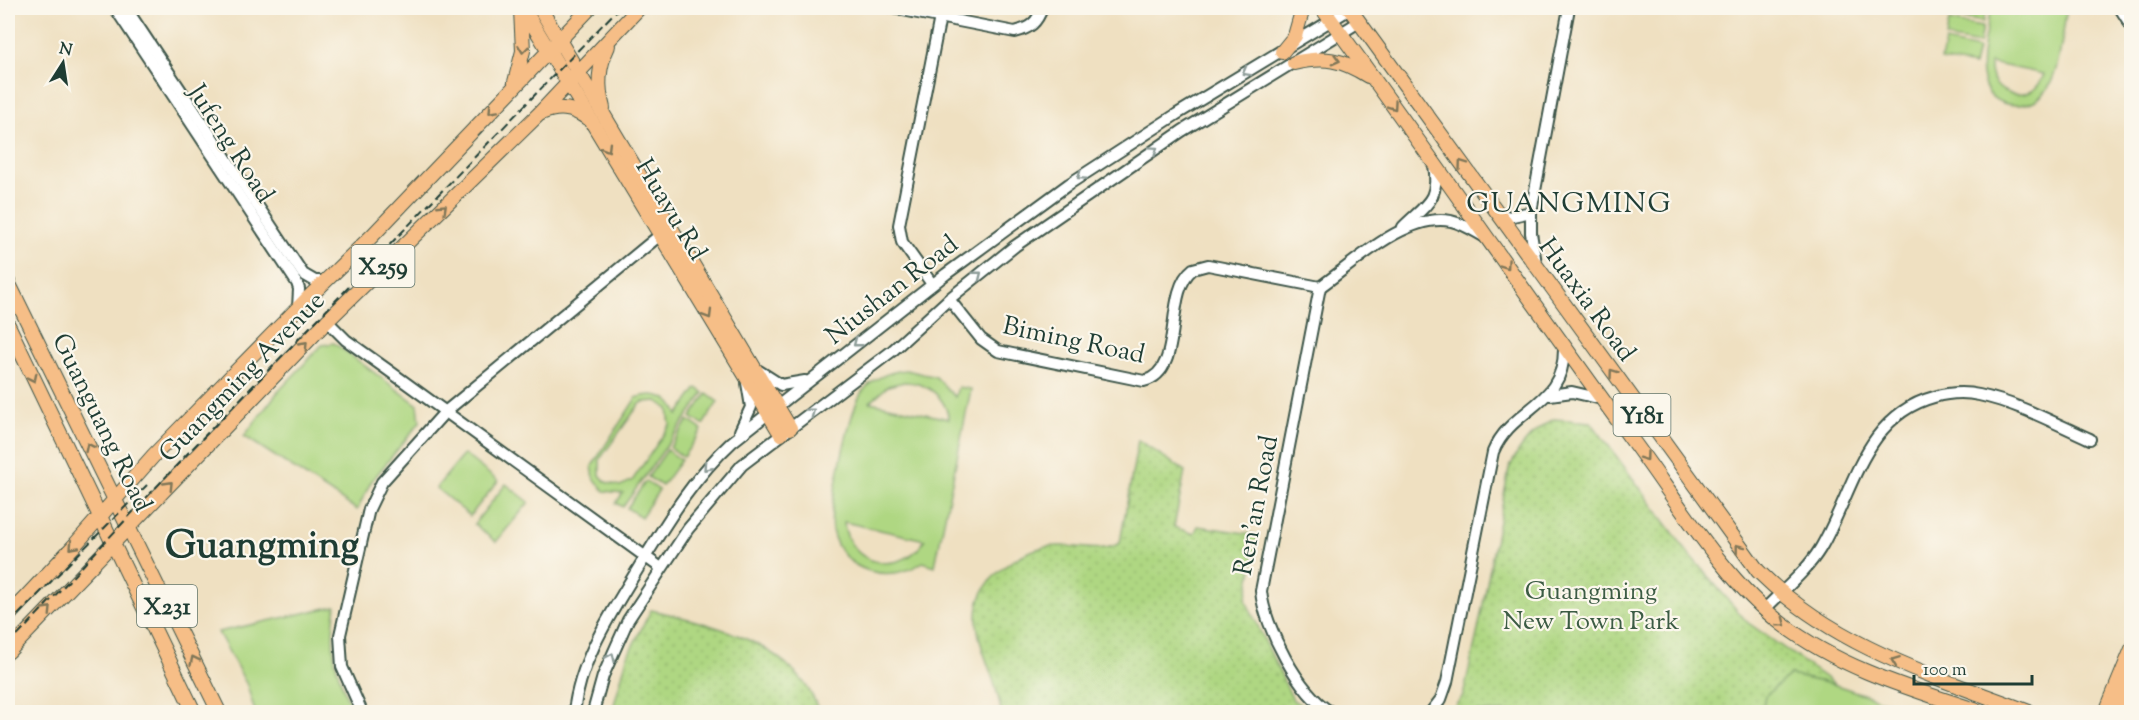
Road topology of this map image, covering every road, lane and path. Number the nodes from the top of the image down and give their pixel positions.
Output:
1 (115, 8) edge
2 (126, 8) edge
3 (522, 8) edge
4 (540, 8) edge
5 (590, 8) edge
6 (639, 8) edge
7 (892, 8) edge
8 (1042, 8) edge
9 (1303, 8) edge
10 (1322, 8) edge
11 (1349, 8) edge
12 (1569, 8) edge
13 (2120, 8) edge
14 (940, 17) junction
15 (1332, 21) junction
16 (1359, 22) junction
17 (2132, 27) edge
18 (614, 34) junction
19 (1341, 34) junction
20 (559, 39) junction
21 (549, 50) junction
22 (1282, 52) junction
23 (1294, 63) junction
24 (573, 78) junction
25 (1373, 80) junction
26 (511, 89) junction
27 (539, 114) junction
28 (605, 116) junction
29 (590, 120) junction
30 (1434, 165) junction
31 (1495, 210) junction
32 (1532, 212) junction
33 (1399, 232) junction
34 (660, 236) junction
35 (1486, 239) junction
36 (1537, 269) junction
37 (325, 281) junction
38 (8, 282) edge
39 (932, 284) junction
40 (1320, 287) junction
41 (949, 299) junction
42 (298, 308) junction
43 (327, 321) junction
44 (8, 326) edge
45 (1564, 348) junction
46 (748, 368) junction
47 (813, 377) junction
48 (1550, 395) junction
49 (1602, 399) junction
50 (772, 409) junction
51 (445, 412) junction
52 (785, 431) junction
53 (2090, 439) dead end
54 (732, 442) junction
55 (115, 500) junction
56 (100, 516) junction
57 (128, 528) junction
58 (113, 544) junction
59 (645, 557) junction
60 (661, 568) junction
61 (1780, 594) junction
62 (1764, 610) junction
63 (8, 616) edge
64 (2132, 649) edge
65 (8, 652) edge
66 (2132, 680) edge
67 (194, 712) edge
68 (219, 712) edge
69 (362, 712) edge
70 (574, 712) edge
71 (593, 712) edge
72 (1330, 712) edge
73 (1431, 712) edge
74 (1981, 712) edge
75 (2029, 712) edge
76 (2106, 712) edge
77 (2112, 712) edge
78 (2120, 712) edge

1 - 42 street, Jufeng Road
2 - 37 street, Jufeng Road
3 - 21 main road, Huayu Rd
3 -> 26 main road
4 - 20 main road, Huayu Rd
5 - 20 main road, Guangming Avenue / X259
6 - 18 main road, Guangming Avenue / X259
7 - 14 street
8 - 14 street
9 - 22 main road
10 - 15 main road, Huaxia Road / Y181
11 - 15 street, Niushan Road
11 - 16 main road, Huaxia Road / Y181
12 - 32 street
13 - 17 street
14 - 39 street
15 - 19 main road, Huaxia Road / Y181
15 - 22 street, Niushan Road
16 - 19 street, Niushan Road
31 -> 16 main road, Huaxia Road / Y181
18 - 24 main road, Guangming Avenue / X259
18 - 28 main road
19 - 23 street, Niushan Road
19 - 25 main road, Huaxia Road / Y181
20 - 21 main road, Guangming Avenue / X259
20 - 24 main road, Huayu Rd
21 - 24 main road, Huayu Rd
21 - 26 main road, Guangming Avenue / X259
22 -> 39 street, Niushan Road
23 -> 25 main road
41 -> 23 street, Niushan Road
24 - 27 main road, Guangming Avenue / X259
24 - 28 main road, Huayu Rd
24 - 29 main road, Huayu Rd
25 -> 30 main road, Huaxia Road / Y181
26 -> 37 main road, Guangming Avenue / X259
27 - 29 main road
43 -> 27 main road, Guangming Avenue / X259
28 - 46 main road, Huayu Rd
29 -> 34 main road, Huayu Rd
30 - 33 street
30 - 35 main road, Huaxia Road / Y181
31 - 32 street
31 - 36 main road, Huaxia Road / Y181
32 - 36 street
33 - 35 street
33 - 40 street
34 -> 46 main road, Huayu Rd
34 - 51 street
35 -> 45 main road, Huaxia Road / Y181
61 -> 36 main road, Huaxia Road / Y181
37 - 42 main road, Guangming Avenue / X259
55 -> 38 main road, Guanguang Road
39 -> 47 street, Niushan Road
40 - 41 street, Biming Road
40 - 72 street, Ren'an Road
52 -> 41 street, Niushan Road
42 - 55 main road, Guangming Avenue / X259
43 - 51 street
57 -> 43 main road, Guangming Avenue / X259
44 -> 56 main road, Guanguang Road
45 - 48 street
45 - 49 main road, Huaxia Road / Y181
46 - 47 street
46 - 50 main road, Huayu Rd
46 - 54 street
47 - 50 street, Niushan Road
48 - 49 street
48 - 73 street
49 -> 62 main road, Huaxia Road / Y181
50 - 52 main road, Huayu Rd
50 - 54 street, Niushan Road
51 - 59 street
51 - 69 street
52 - 60 street, Niushan Road
53 - 61 street
54 -> 59 street, Niushan Road
55 - 56 main road, Guangming Avenue / X259
55 - 57 main road, Guanguang Road / X231
56 - 58 main road, X231
56 -> 63 main road, Guangming Avenue / X259
57 - 58 main road, Guangming Avenue / X259
68 -> 57 main road, Guanguang Road / X231
65 -> 58 main road, Guangming Avenue / X259
58 - 67 main road, Guanguang Road / X231
59 - 60 street
59 - 70 street, Niushan Road
71 -> 60 street, Niushan Road
61 - 62 street
75 -> 61 main road, Huaxia Road / Y181
62 -> 74 main road, Huaxia Road / Y181
64 - 76 main road
66 - 77 main road
66 - 78 main road

